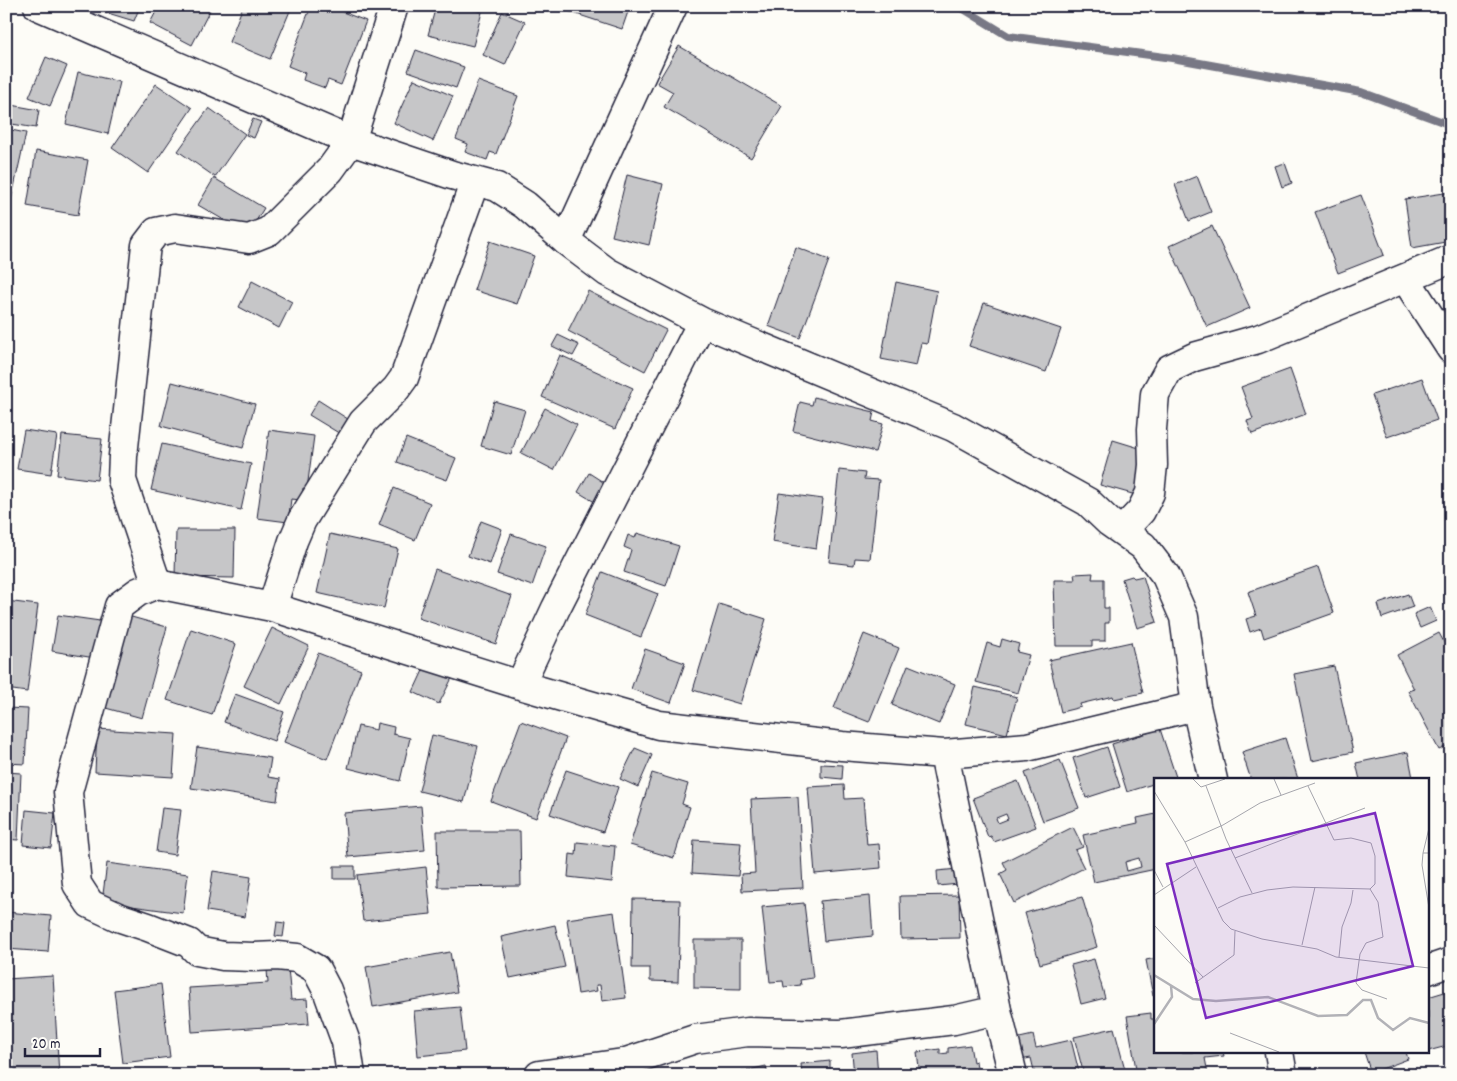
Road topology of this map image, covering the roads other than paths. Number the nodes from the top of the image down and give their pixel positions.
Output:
1 (38, 6) edge
2 (394, 6) edge
3 (673, 6) edge
4 (351, 141) junction
5 (475, 181) junction
6 (566, 241) junction
7 (1451, 259) edge
8 (1406, 278) junction
9 (702, 322) junction
10 (1451, 348) edge
11 (1122, 531) junction
12 (156, 584) junction
13 (272, 607) junction
14 (520, 685) junction
15 (1196, 706) junction
16 (944, 754) junction
17 (1213, 778) edge
18 (1451, 962) edge
19 (1430, 969) edge
20 (997, 1010) junction
21 (1279, 1054) edge
22 (351, 1075) edge
23 (539, 1075) edge
24 (1013, 1075) edge
25 (1283, 1075) edge

1 - 4 street
2 - 4 street
3 - 6 street
4 - 5 street
4 - 12 street
5 - 6 street
5 - 13 street
6 - 9 street
7 - 8 street
8 - 10 street
8 - 11 street
9 - 11 street
9 - 14 street
11 - 15 street
12 - 13 street
12 - 22 street
13 - 14 street
14 - 16 street
15 - 16 street
15 - 17 street
16 - 20 street
18 - 19 street
20 - 23 street
20 - 24 street
21 - 25 street

